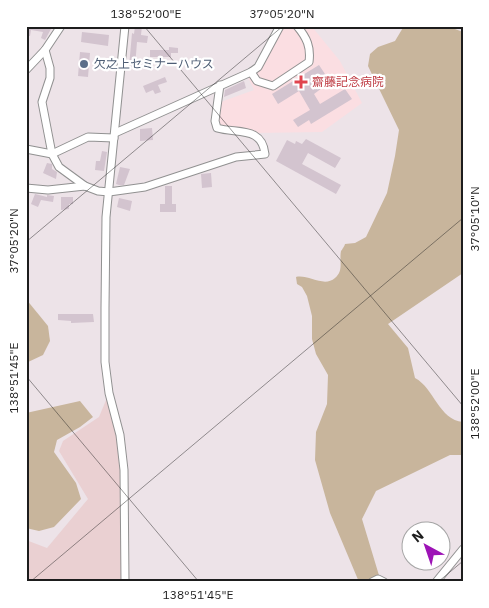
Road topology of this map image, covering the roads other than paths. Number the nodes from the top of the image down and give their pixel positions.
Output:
1 (61, 26) edge
2 (126, 26) edge
3 (280, 26) edge
4 (297, 26) edge
5 (45, 50) junction
6 (26, 70) edge
7 (251, 72) junction
8 (220, 85) junction
9 (115, 136) junction
10 (26, 149) edge
11 (52, 154) junction
12 (85, 186) junction
13 (26, 188) edge
14 (109, 192) junction
15 (463, 549) edge
16 (125, 582) edge
17 (372, 582) edge
18 (384, 582) edge
19 (436, 582) edge

1 - 5 street
2 - 9 street
3 - 7 street
4 - 7 street
5 - 6 street
5 - 11 street
7 - 8 street
8 - 9 street
8 - 14 street
9 - 11 street
9 - 14 street
10 - 11 street
11 - 12 street
12 - 13 street
12 - 14 street
14 - 16 street
15 - 19 street
17 - 18 street

